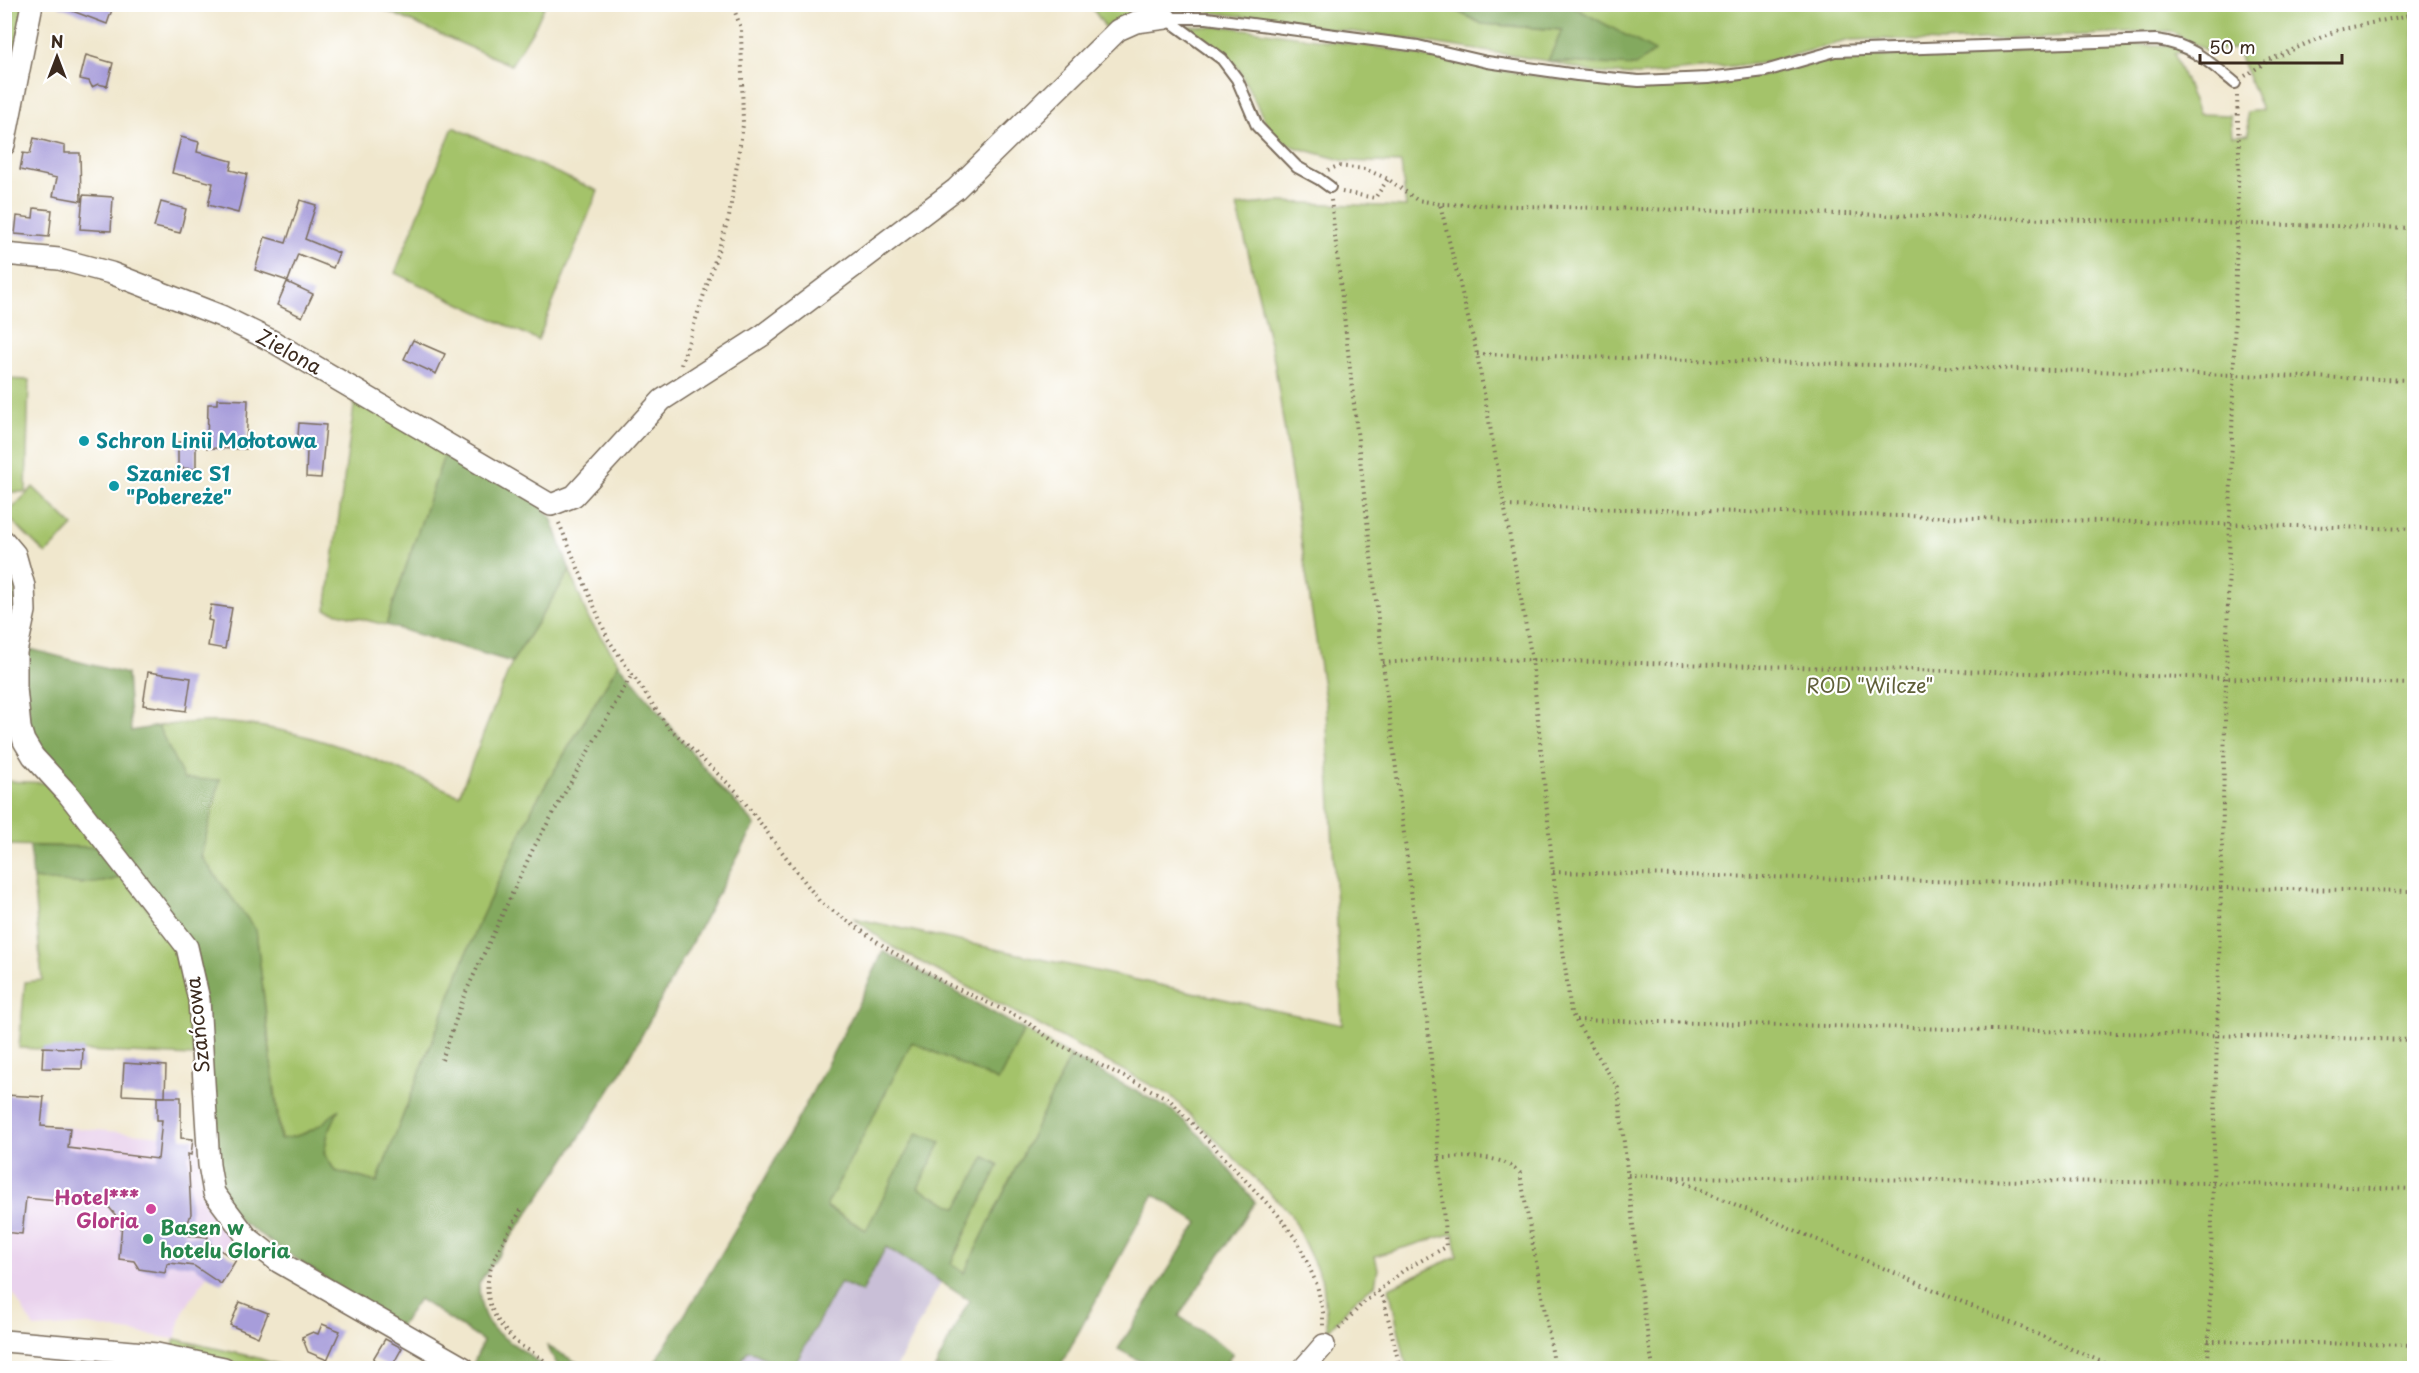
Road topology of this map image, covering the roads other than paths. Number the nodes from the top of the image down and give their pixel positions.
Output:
1 (32, 4) edge
2 (1166, 18) junction
3 (2235, 83) road end
4 (4, 145) edge
5 (1330, 187) road end
6 (4, 254) edge
7 (4, 541) edge
8 (4, 1341) edge
9 (1324, 1345) road end
10 (224, 1368) edge
11 (464, 1368) edge
12 (1304, 1368) edge

1 - 4 street
2 - 3 lane
2 - 5 lane
2 - 6 street, Zielona
7 - 11 street, Szańcowa
8 - 10 street
9 - 12 street

